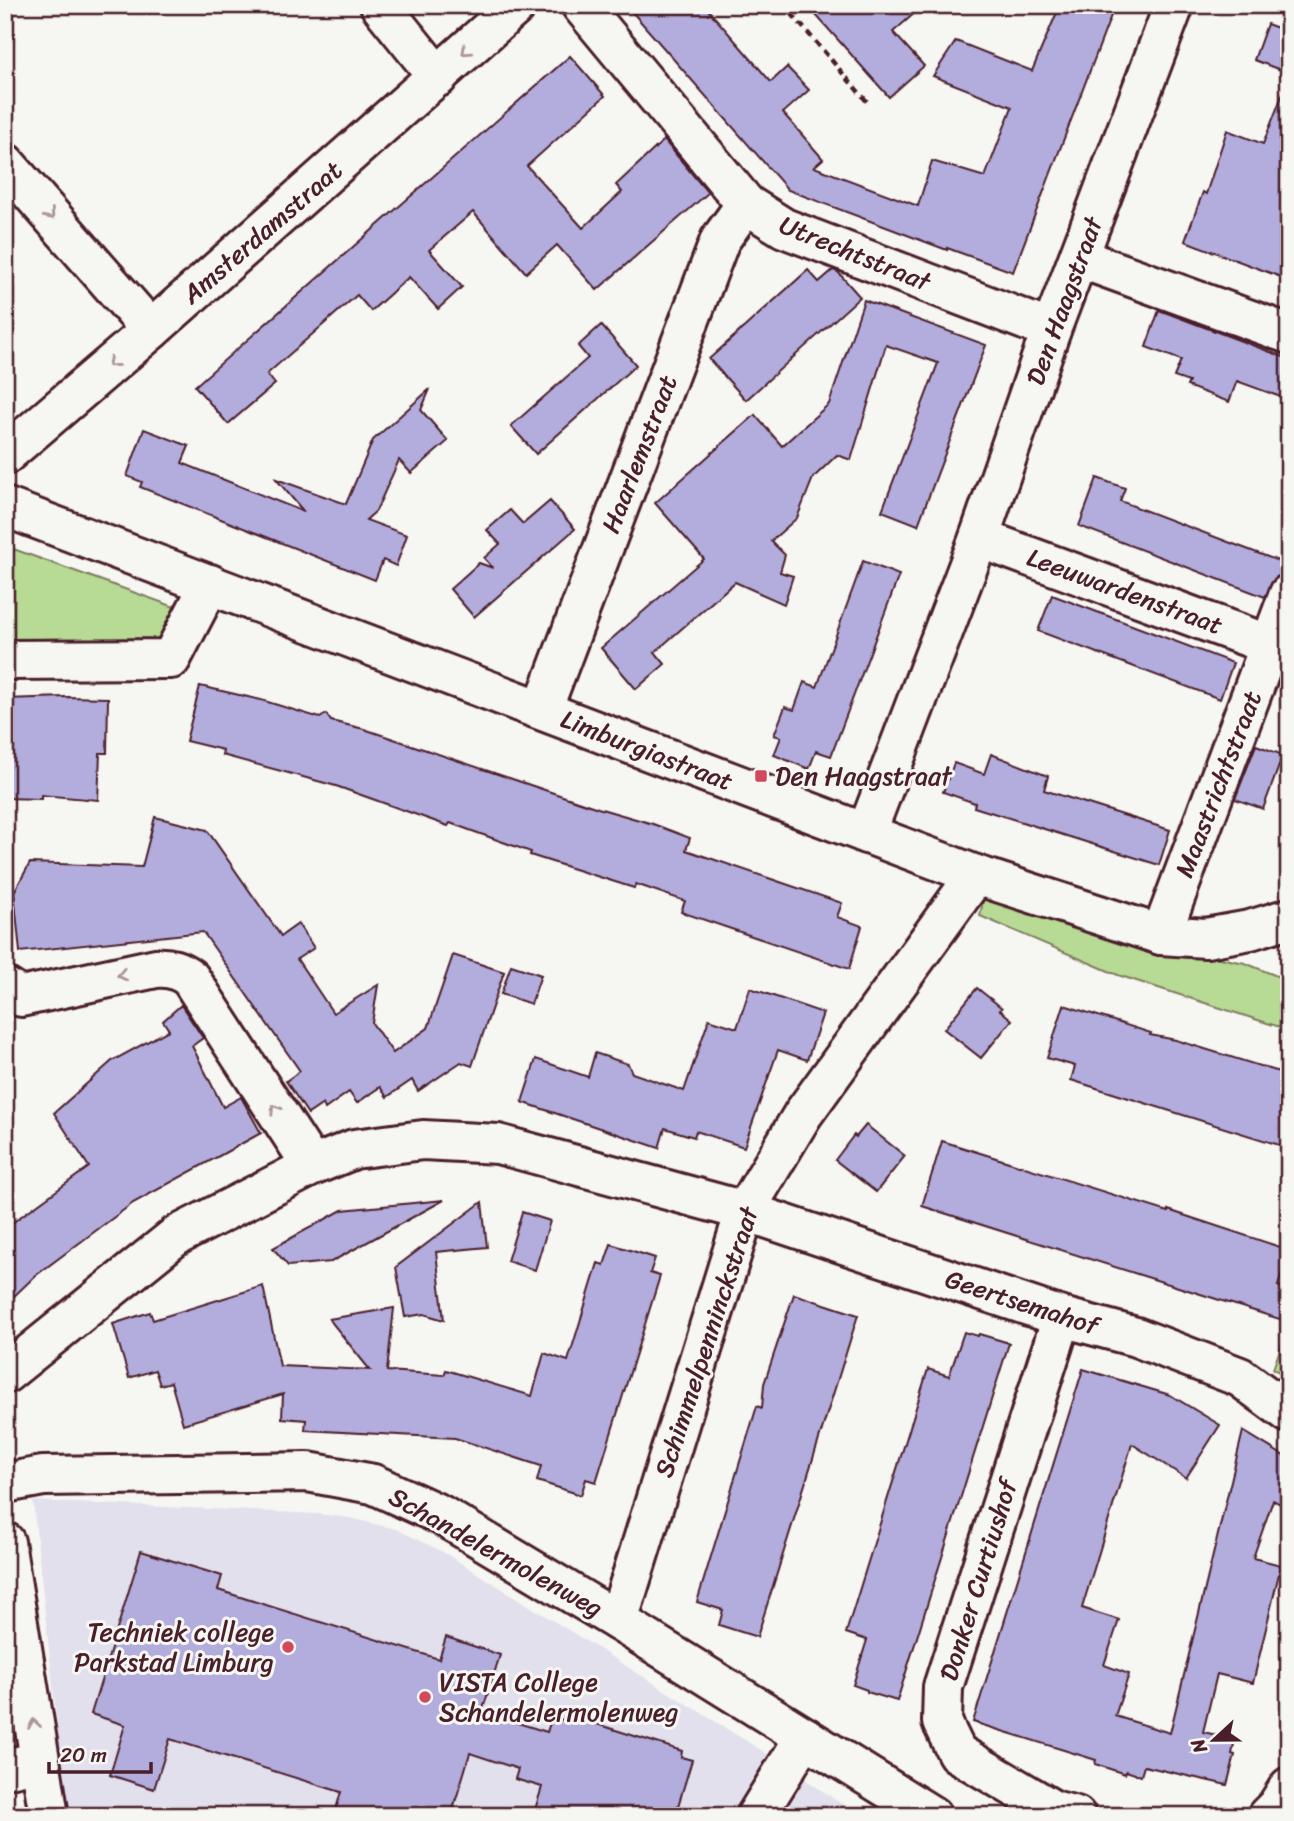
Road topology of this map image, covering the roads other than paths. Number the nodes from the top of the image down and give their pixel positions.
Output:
1 (380, 5) edge
2 (517, 5) edge
3 (581, 5) edge
4 (1174, 5) edge
5 (438, 77) junction
6 (5, 163) edge
7 (746, 204) junction
8 (1079, 258) junction
9 (151, 330) junction
10 (1051, 330) junction
11 (1289, 334) edge
12 (5, 454) edge
13 (5, 507) edge
14 (979, 538) junction
15 (210, 584) junction
16 (1289, 594) edge
17 (1270, 645) junction
18 (5, 660) edge
19 (542, 710) junction
20 (866, 834) junction
21 (976, 875) junction
22 (1289, 918) edge
23 (1161, 935) junction
24 (10, 1002) edge
25 (312, 1166) junction
26 (745, 1211) junction
27 (1062, 1317) junction
28 (5, 1374) edge
29 (1289, 1413) edge
30 (5, 1483) edge
31 (5, 1542) edge
32 (618, 1621) junction
33 (805, 1737) junction
34 (23, 1765) edge
35 (1289, 1787) edge
36 (49, 1816) edge
37 (756, 1816) edge
38 (932, 1816) edge
39 (1076, 1816) edge
40 (1267, 1816) edge

1 - 5 street
2 -> 5 street, Amsterdamstraat
3 - 7 street, Utrechtstraat
4 - 8 street, Den Haagstraat
5 - 9 street, Amsterdamstraat
6 -> 9 street
7 - 10 street, Utrechtstraat
7 - 19 street, Haarlemstraat
8 - 10 street, Den Haagstraat
8 - 11 street
9 -> 12 street, Amsterdamstraat
10 - 14 street, Den Haagstraat
13 - 15 street, Limburgiastraat
14 - 17 street, Leeuwardenstraat
14 - 20 street, Den Haagstraat
15 - 18 street
15 - 19 street, Limburgiastraat
16 - 17 street, Maastrichtstraat
17 - 23 street, Maastrichtstraat
19 - 20 street, Limburgiastraat
20 - 21 street, Limburgiastraat
21 - 23 street, Limburgiastraat
21 - 26 street, Schimmelpenninckstraat
22 - 23 street, Limburgiastraat
25 -> 24 street
25 - 26 street, Geertsemahof
25 - 28 street, Geertsemahof
26 - 27 street, Geertsemahof
26 - 32 street, Schimmelpenninckstraat
27 - 29 street, Geertsemahof
27 - 39 street, Donker Curtiushof
30 - 32 street, Schandelermolenweg
34 -> 31 street
32 - 33 street, Schandelermolenweg
33 - 37 street
33 - 38 street, Schandelermolenweg
34 - 36 street
35 - 40 street

